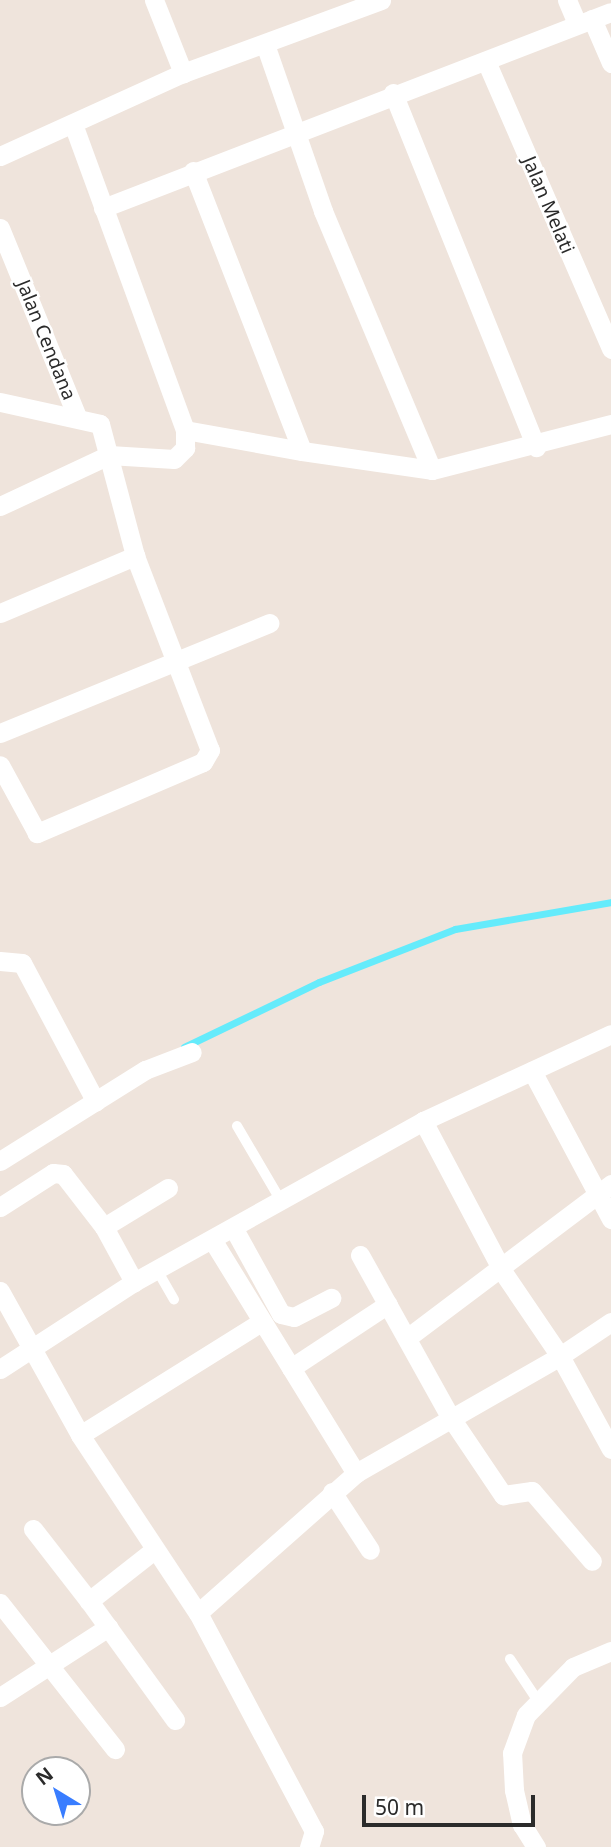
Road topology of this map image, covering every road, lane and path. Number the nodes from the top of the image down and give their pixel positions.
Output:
1 (153, 0) edge
2 (381, 0) edge
3 (567, 0) edge
4 (593, 18) edge
5 (266, 47) junction
6 (486, 61) junction
7 (611, 62) edge
8 (183, 73) junction
9 (393, 93) junction
10 (74, 126) junction
11 (294, 132) junction
12 (0, 156) edge
13 (193, 171) junction
14 (103, 208) junction
15 (0, 228) edge
16 (611, 349) edge
17 (0, 402) edge
18 (76, 414) junction
19 (611, 424) edge
20 (185, 430) junction
21 (536, 447) junction
22 (302, 451) junction
23 (109, 455) junction
24 (432, 470) junction
25 (0, 506) edge
26 (135, 555) junction
27 (0, 613) edge
28 (269, 623) dead end
29 (176, 661) junction
30 (0, 733) edge
31 (0, 765) edge
32 (0, 961) edge
33 (609, 1040) edge
34 (192, 1052) dead end
35 (532, 1072) junction
36 (96, 1102) junction
37 (424, 1121) junction
38 (237, 1126) dead end
39 (1, 1157) edge
40 (168, 1188) dead end
41 (603, 1190) edge
42 (281, 1201) junction
43 (0, 1207) edge
44 (611, 1219) edge
45 (104, 1227) junction
46 (234, 1229) junction
47 (213, 1241) junction
48 (360, 1255) dead end
49 (157, 1270) junction
50 (503, 1272) junction
51 (135, 1282) junction
52 (0, 1291) edge
53 (331, 1298) dead end
54 (174, 1300) dead end
55 (388, 1304) junction
56 (261, 1322) junction
57 (611, 1322) edge
58 (407, 1338) junction
59 (33, 1348) junction
60 (560, 1356) junction
61 (291, 1368) junction
62 (0, 1369) edge
63 (449, 1415) junction
64 (80, 1435) junction
65 (611, 1449) edge
66 (356, 1473) junction
67 (332, 1492) junction
68 (33, 1530) dead end
69 (154, 1550) junction
70 (370, 1550) dead end
71 (592, 1561) dead end
72 (89, 1601) junction
73 (0, 1603) edge
74 (198, 1613) junction
75 (108, 1627) junction
76 (611, 1651) edge
77 (510, 1659) dead end
78 (52, 1664) junction
79 (0, 1697) edge
80 (536, 1698) junction
81 (175, 1720) dead end
82 (115, 1749) dead end
83 (309, 1847) edge
84 (536, 1847) edge

1 - 8 street
2 - 5 street
3 - 4 street
4 - 6 street
4 - 7 street
5 - 8 street
5 - 11 street
6 - 9 street
6 - 16 street, Jalan Melati
8 - 10 street
9 - 11 street
9 - 21 street
10 - 12 street
10 - 14 street
11 - 13 street
11 - 24 street
13 - 14 street
13 - 22 street
14 - 20 street
15 - 18 street, Jalan Cendana
17 - 18 street
18 - 23 street
19 - 21 street
20 - 22 street
20 - 23 street
21 - 24 street
22 - 24 street
23 - 25 street
23 - 26 street
26 - 27 street
26 - 29 street
28 - 29 street
29 - 30 street
29 - 31 street
32 - 36 street
33 - 35 street
34 - 36 street
35 - 37 street
35 - 41 street
36 - 39 street
37 - 42 street
37 - 50 street
38 - 42 lane
40 - 45 street
41 - 44 street
41 - 50 street
42 - 46 street
43 - 45 street
45 - 51 street
46 - 47 street
46 - 53 street
47 - 49 street
47 - 56 street
48 - 55 street
49 - 51 street
49 - 54 lane
50 - 58 street
50 - 60 street
51 - 59 street
52 - 59 street
55 - 58 street
55 - 61 street
56 - 61 street
56 - 64 street
57 - 60 street
58 - 63 street
59 - 62 street
59 - 64 street
60 - 63 street
60 - 65 street
61 - 66 street
63 - 66 street
63 - 71 street
64 - 69 street
66 - 67 street
67 - 70 street
67 - 74 street
68 - 72 street
69 - 72 street
69 - 74 street
72 - 75 street
73 - 78 street
74 - 83 street
75 - 78 street
75 - 81 street
76 - 80 street
77 - 80 lane
78 - 79 street
78 - 82 street
80 - 84 street

